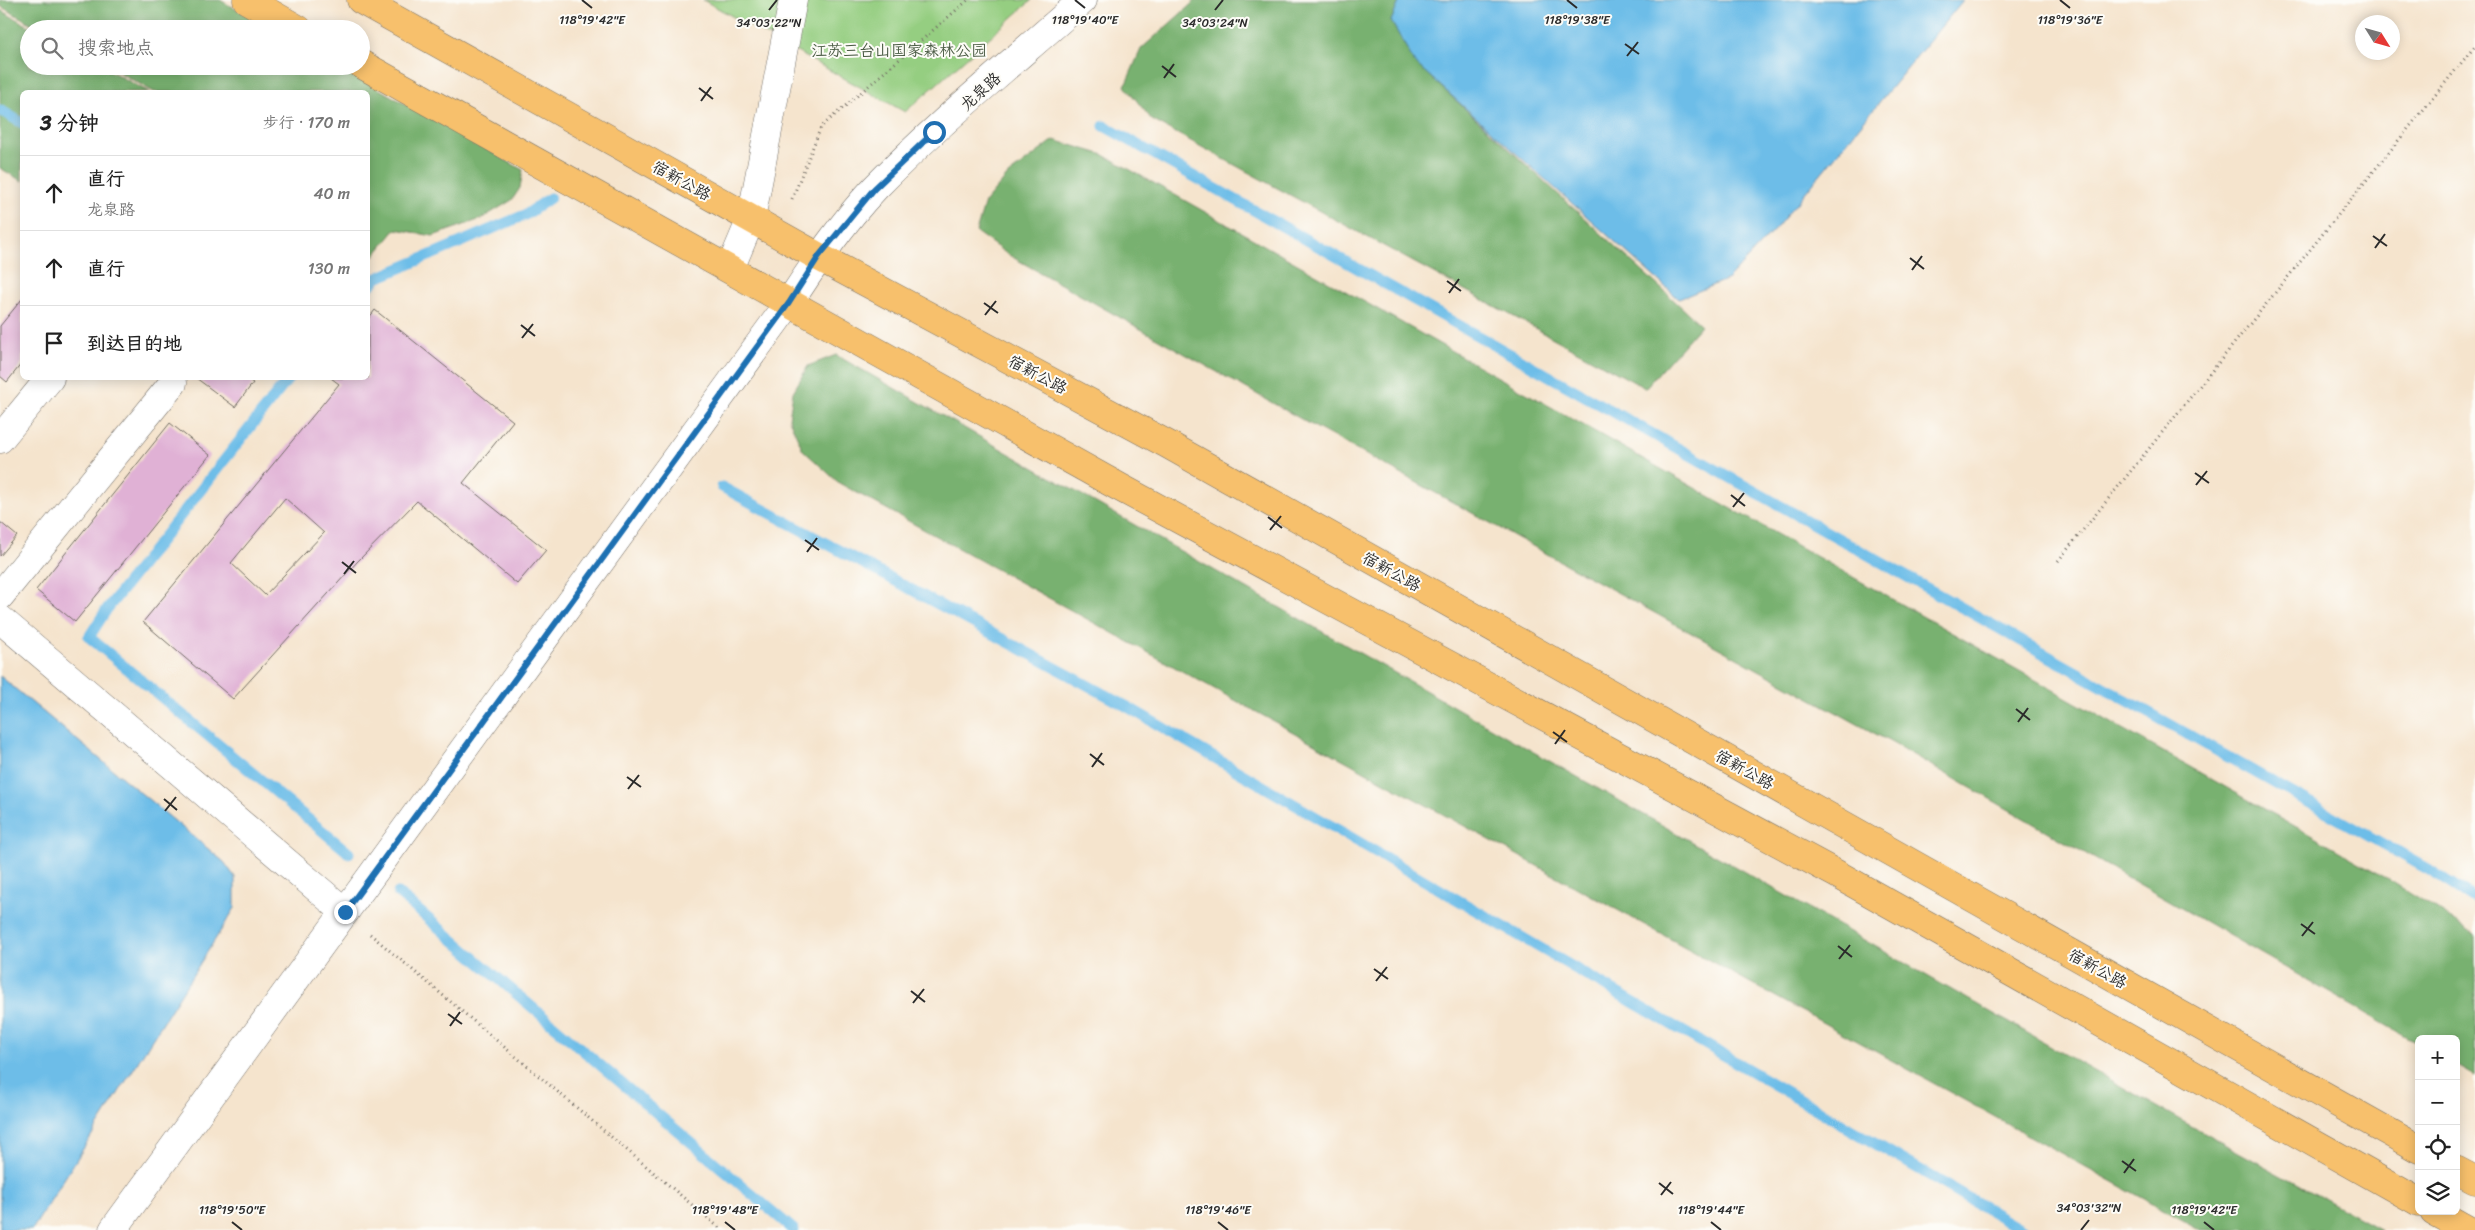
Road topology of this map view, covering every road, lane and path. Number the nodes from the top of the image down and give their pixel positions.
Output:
1 (247, 0) edge
2 (361, 0) edge
3 (793, 0) edge
4 (968, 0) edge
5 (1083, 0) edge
6 (282, 20) edge
7 (2475, 46) edge
8 (370, 69) edge
9 (751, 219) junction
10 (778, 233) junction
11 (819, 256) junction
12 (730, 269) junction
13 (789, 303) junction
14 (48, 380) edge
15 (173, 383) dead end
16 (0, 438) edge
17 (2058, 561) dead end
18 (0, 596) edge
19 (0, 619) edge
20 (345, 912) junction
21 (2415, 1147) edge
22 (2460, 1172) edge
23 (2475, 1180) edge
24 (2415, 1200) edge
25 (2441, 1215) edge
26 (113, 1230) edge
27 (722, 1230) edge
28 (2468, 1230) edge

1 - 6 highway
2 - 9 highway, 宿新公路
3 - 9 street
4 - 10 path
5 - 11 street, 龙泉路
7 - 17 path
8 - 12 highway
9 - 10 highway, 宿新公路
9 - 12 street
10 - 11 highway, 宿新公路
11 - 13 street, 龙泉路
11 - 21 highway, 宿新公路
12 - 13 highway
13 - 20 street, 龙泉路
13 - 24 highway
14 - 16 street
15 - 18 street
19 - 20 street
20 - 26 street, 龙泉路
20 - 27 path
22 - 23 highway
25 - 28 highway

